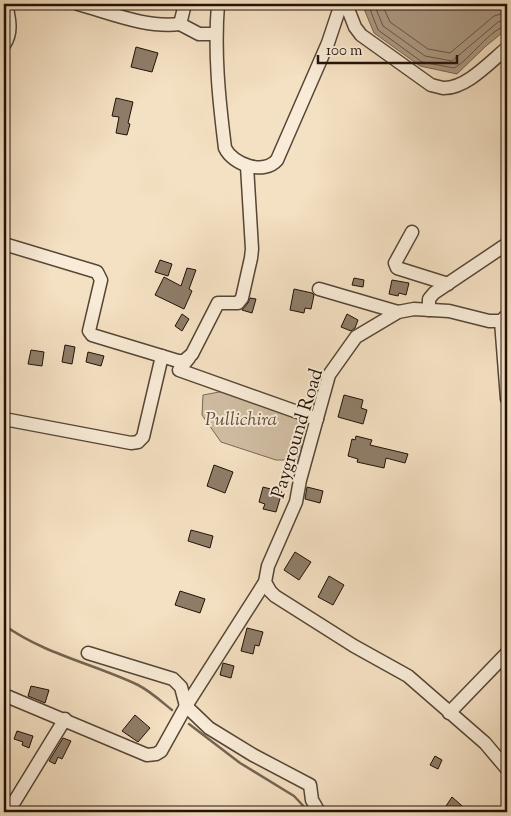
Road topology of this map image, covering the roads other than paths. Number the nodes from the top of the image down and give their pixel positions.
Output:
1 (6, 4) edge
2 (78, 4) edge
3 (186, 4) edge
4 (218, 4) edge
5 (341, 4) edge
6 (346, 4) edge
7 (180, 24) junction
8 (216, 34) junction
9 (4, 45) edge
10 (507, 48) edge
11 (247, 166) junction
12 (412, 232) dead end
13 (4, 244) edge
14 (507, 244) edge
15 (448, 284) junction
16 (319, 290) dead end
17 (429, 310) junction
18 (398, 312) junction
19 (504, 318) edge
20 (162, 356) junction
21 (189, 358) junction
22 (507, 400) edge
23 (4, 419) edge
24 (317, 419) junction
25 (265, 582) junction
26 (88, 653) dead end
27 (507, 653) edge
28 (4, 695) edge
29 (186, 706) junction
30 (449, 713) junction
31 (65, 719) junction
32 (507, 769) edge
33 (11, 809) edge
34 (319, 812) edge

1 - 9 street
2 - 7 street
3 - 7 street
4 - 8 street
5 - 11 street
6 - 10 street
7 - 8 street
8 - 11 street
11 - 21 street
12 - 15 street
13 - 20 street
14 - 15 street
15 - 17 street
16 - 18 street
17 - 18 street, Payground Road
17 - 19 street, Payground Road
18 - 24 street, Payground Road
19 - 22 street
20 - 21 street
20 - 23 street
21 - 24 street
24 - 25 street, Payground Road
25 - 29 street, Payground Road
25 - 30 street
26 - 29 street
27 - 30 street
28 - 31 street, Payground Road
29 - 31 street, Payground Road
29 - 34 street
30 - 32 street
31 - 33 street

